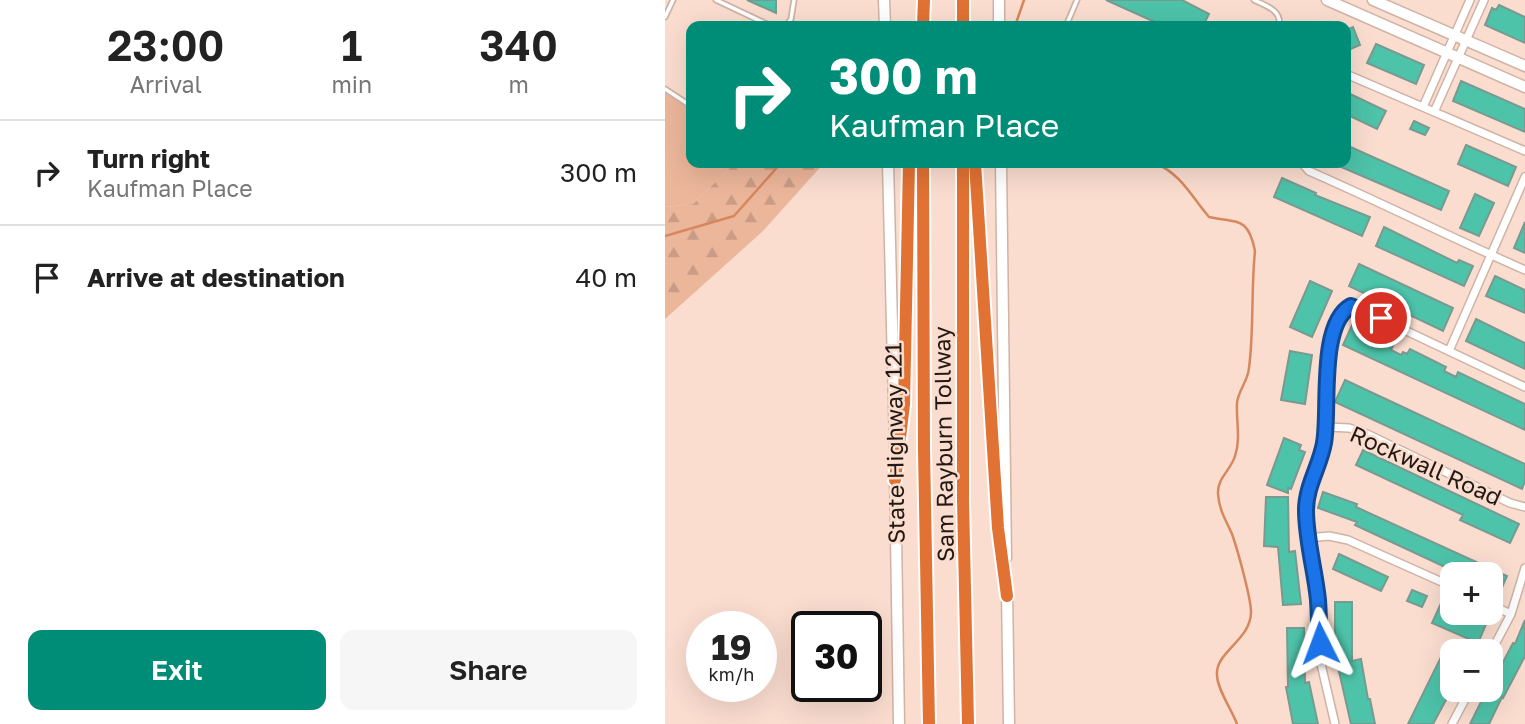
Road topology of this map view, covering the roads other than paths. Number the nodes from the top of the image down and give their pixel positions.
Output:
1 (673, 0) edge
2 (716, 0) edge
3 (794, 0) edge
4 (884, 0) edge
5 (924, 0) edge
6 (963, 0) edge
7 (999, 0) edge
8 (1077, 0) edge
9 (1254, 0) edge
10 (1327, 0) edge
11 (1373, 0) edge
12 (1470, 0) edge
13 (1484, 0) edge
14 (665, 17) edge
15 (760, 21) edge
16 (790, 21) edge
17 (884, 21) edge
18 (923, 21) edge
19 (963, 21) edge
20 (999, 21) edge
21 (1068, 21) edge
22 (1280, 21) edge
23 (1455, 35) junction
24 (1466, 40) junction
25 (1447, 53) junction
26 (1458, 58) junction
27 (1525, 66) edge
28 (1351, 76) edge
29 (1525, 87) edge
30 (665, 89) edge
31 (686, 103) edge
32 (1423, 107) junction
33 (1434, 111) junction
34 (1525, 151) edge
35 (888, 168) edge
36 (909, 168) edge
37 (923, 168) edge
38 (963, 168) edge
39 (975, 168) edge
40 (1001, 168) edge
41 (1306, 168) edge
42 (1525, 177) edge
43 (1491, 255) junction
44 (1525, 270) edge
45 (1449, 351) junction
46 (1525, 387) edge
47 (1327, 427) junction
48 (895, 480) junction
49 (1525, 507) edge
50 (1308, 538) junction
51 (1525, 568) edge
52 (1440, 581) edge
53 (1007, 596) junction
54 (1503, 610) edge
55 (1511, 614) junction
56 (1498, 639) edge
57 (1464, 702) edge
58 (899, 724) edge
59 (929, 724) edge
60 (968, 724) edge
61 (1009, 724) edge
62 (1335, 724) edge
63 (1453, 724) edge

1 - 14 lane
2 - 15 lane
3 - 16 lane
4 - 17 main road
5 - 18 highway
6 - 19 highway
7 - 20 main road
8 - 21 lane
9 - 22 lane
10 - 25 main road
11 - 23 main road
12 - 23 street
13 - 24 street
23 - 24 main road
23 - 25 street
24 - 26 street
24 - 27 main road
25 - 26 main road
25 - 32 street
26 - 29 main road
26 - 33 street
28 - 32 street
30 - 31 lane
32 - 33 street
33 - 34 street
35 - 48 main road, State Highway 121
36 - 48 highway
37 - 59 highway, Sam Rayburn Tollway
38 - 60 highway, Sam Rayburn Tollway
39 - 53 highway
40 - 53 main road
41 - 43 street
42 - 43 street
43 - 44 street
43 - 45 street
45 - 46 street
45 - 47 street
47 - 49 street, Rockwall Road
47 - 50 street
48 - 58 main road, State Highway 121
50 - 52 street
50 - 62 street
51 - 55 street
53 - 61 main road
54 - 55 street
55 - 56 street
57 - 63 street

